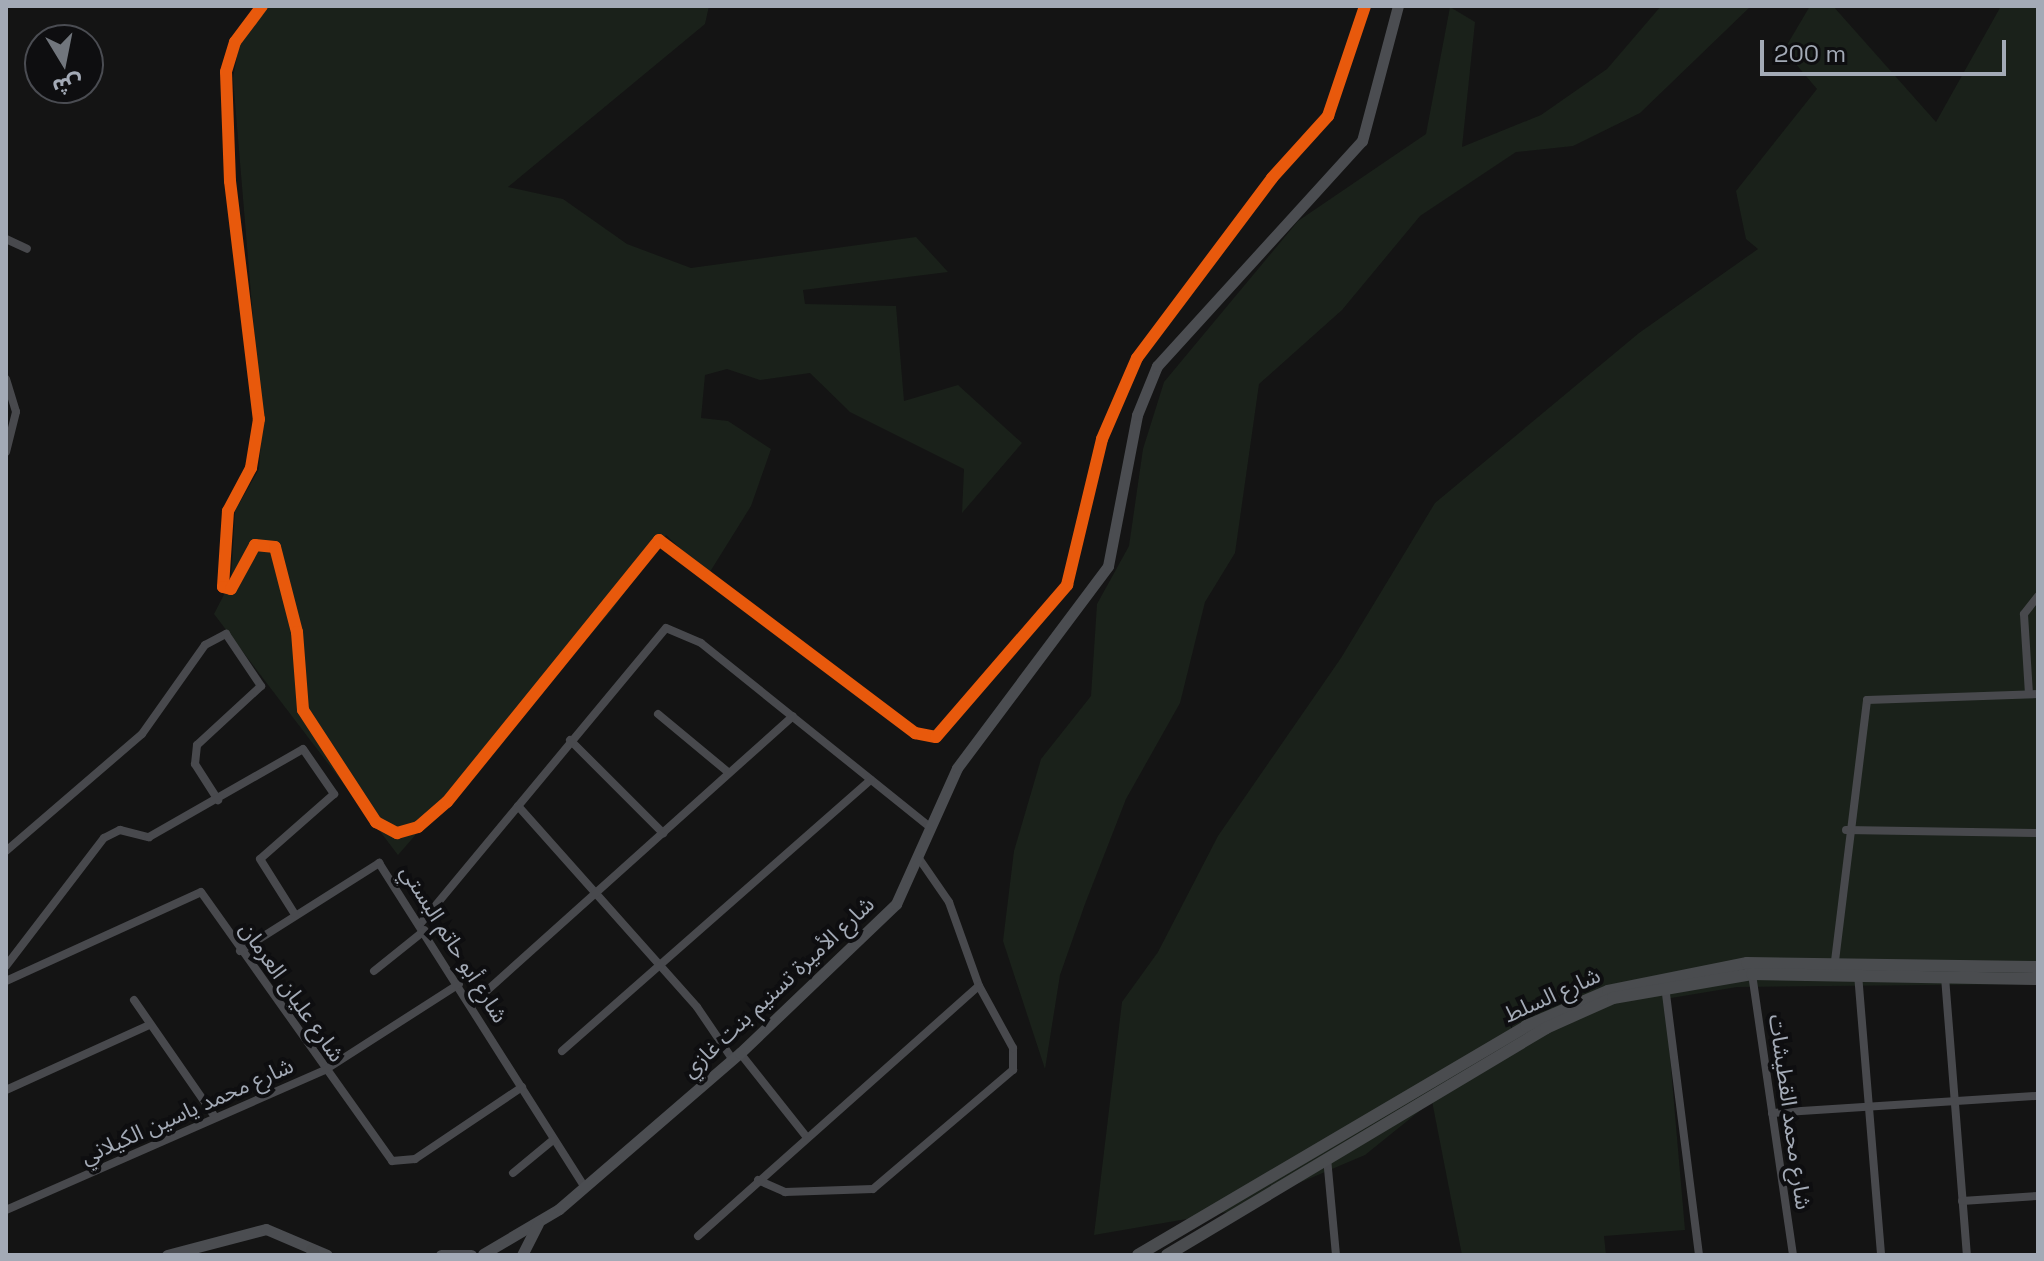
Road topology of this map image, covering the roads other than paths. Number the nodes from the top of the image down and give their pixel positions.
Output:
1 (262, 6) edge
2 (1365, 6) edge
3 (1398, 6) edge
4 (6, 239) edge
5 (27, 249) dead end
6 (6, 379) edge
7 (6, 409) edge
8 (16, 412) junction
9 (6, 452) edge
10 (2038, 596) edge
11 (2034, 694) edge
12 (658, 714) dead end
13 (793, 716) junction
14 (570, 740) junction
15 (729, 773) junction
16 (871, 780) junction
17 (218, 800) junction
18 (518, 806) junction
19 (931, 828) junction
20 (1846, 830) junction
21 (663, 833) junction
22 (2038, 833) edge
23 (6, 851) edge
24 (918, 857) junction
25 (597, 891) junction
26 (294, 913) junction
27 (423, 926) junction
28 (240, 951) junction
29 (1835, 961) junction
30 (6, 966) edge
31 (663, 967) junction
32 (2038, 967) edge
33 (374, 971) dead end
34 (1752, 974) junction
35 (1858, 974) junction
36 (1945, 977) junction
37 (2038, 979) edge
38 (6, 981) edge
39 (459, 984) junction
40 (1665, 985) junction
41 (979, 986) junction
42 (134, 1000) dead end
43 (472, 1004) junction
44 (149, 1025) junction
45 (562, 1051) dead end
46 (736, 1057) junction
47 (325, 1070) junction
48 (522, 1087) junction
49 (6, 1090) edge
50 (2038, 1096) edge
51 (1954, 1099) junction
52 (1871, 1105) junction
53 (1772, 1113) junction
54 (213, 1114) junction
55 (805, 1135) junction
56 (553, 1140) junction
57 (1327, 1158) junction
58 (513, 1173) dead end
59 (758, 1180) junction
60 (584, 1186) junction
61 (2038, 1196) edge
62 (1962, 1201) junction
63 (6, 1210) edge
64 (541, 1220) junction
65 (698, 1236) dead end
66 (312, 1251) edge
67 (1181, 1252) edge
68 (167, 1255) edge
69 (327, 1255) edge
70 (441, 1255) edge
71 (477, 1255) edge
72 (502, 1255) edge
73 (522, 1255) edge
74 (1138, 1255) edge
75 (1167, 1255) edge
76 (1336, 1255) edge
77 (1699, 1255) edge
78 (1793, 1255) edge
79 (1881, 1255) edge
80 (1967, 1255) edge

1 - 2 street
3 - 19 main road, شارع الأميرة تسنيم بنت غازي
4 - 5 street
6 - 8 street
7 - 8 street
8 - 9 street
10 - 11 street
11 - 20 street
12 - 15 street
13 - 14 street
13 - 15 street
13 - 16 street
14 - 18 street
14 - 21 street
15 - 21 street
16 - 19 street
16 - 31 street
17 - 23 street
17 - 26 street
17 - 30 street
18 - 25 street
18 - 27 street
19 - 24 main road, شارع الأميرة تسنيم بنت غازي
20 - 22 street
20 - 29 street
21 - 25 street
24 - 41 street
24 - 46 main road, شارع الأميرة تسنيم بنت غازي
25 - 31 street
25 - 43 street
26 - 27 street, شارع أبو حاتم البستي
26 - 28 street, شارع أبو حاتم البستي
27 - 33 street
27 - 39 street, شارع أبو حاتم البستي
28 - 38 street, شارع عليان العرمان
28 - 47 street, شارع عليان العرمان
29 - 32 main road, شارع السلط
29 - 74 main road, شارع السلط
31 - 45 street
31 - 46 street
34 - 35 main road, شارع السلط
34 - 40 main road, شارع السلط
34 - 53 street, شارع محمد القطيشات
35 - 36 main road, شارع السلط
35 - 52 street
36 - 37 main road, شارع السلط
36 - 51 street
39 - 43 street, شارع أبو حاتم البستي
39 - 47 street, شارع محمد ياسين الكيلاني
40 - 57 main road, شارع السلط
40 - 77 street
41 - 55 street
41 - 59 street
42 - 44 street
43 - 48 street, شارع أبو حاتم البستي
44 - 49 street
44 - 54 street
46 - 55 street
46 - 60 main road, شارع الأميرة تسنيم بنت غازي
47 - 48 street, شارع عليان العرمان
47 - 54 street, شارع محمد ياسين الكيلاني
48 - 56 street, شارع أبو حاتم البستي
50 - 51 street
51 - 52 street
51 - 62 street
52 - 53 street
52 - 79 street
53 - 78 street, شارع محمد القطيشات
54 - 63 street, شارع محمد ياسين الكيلاني
55 - 59 street
56 - 58 street
56 - 60 street, شارع أبو حاتم البستي
57 - 67 main road, شارع السلط
57 - 76 street
59 - 65 street
60 - 64 main road, شارع الأميرة تسنيم بنت غازي
61 - 62 street
62 - 80 street
64 - 71 main road, شارع الأميرة تسنيم بنت غازي
64 - 73 main road, شارع الأميرة تسنيم بنت غازي
66 - 68 main road
66 - 69 main road
67 - 75 main road, شارع السلط
70 - 71 main road
71 - 72 main road

